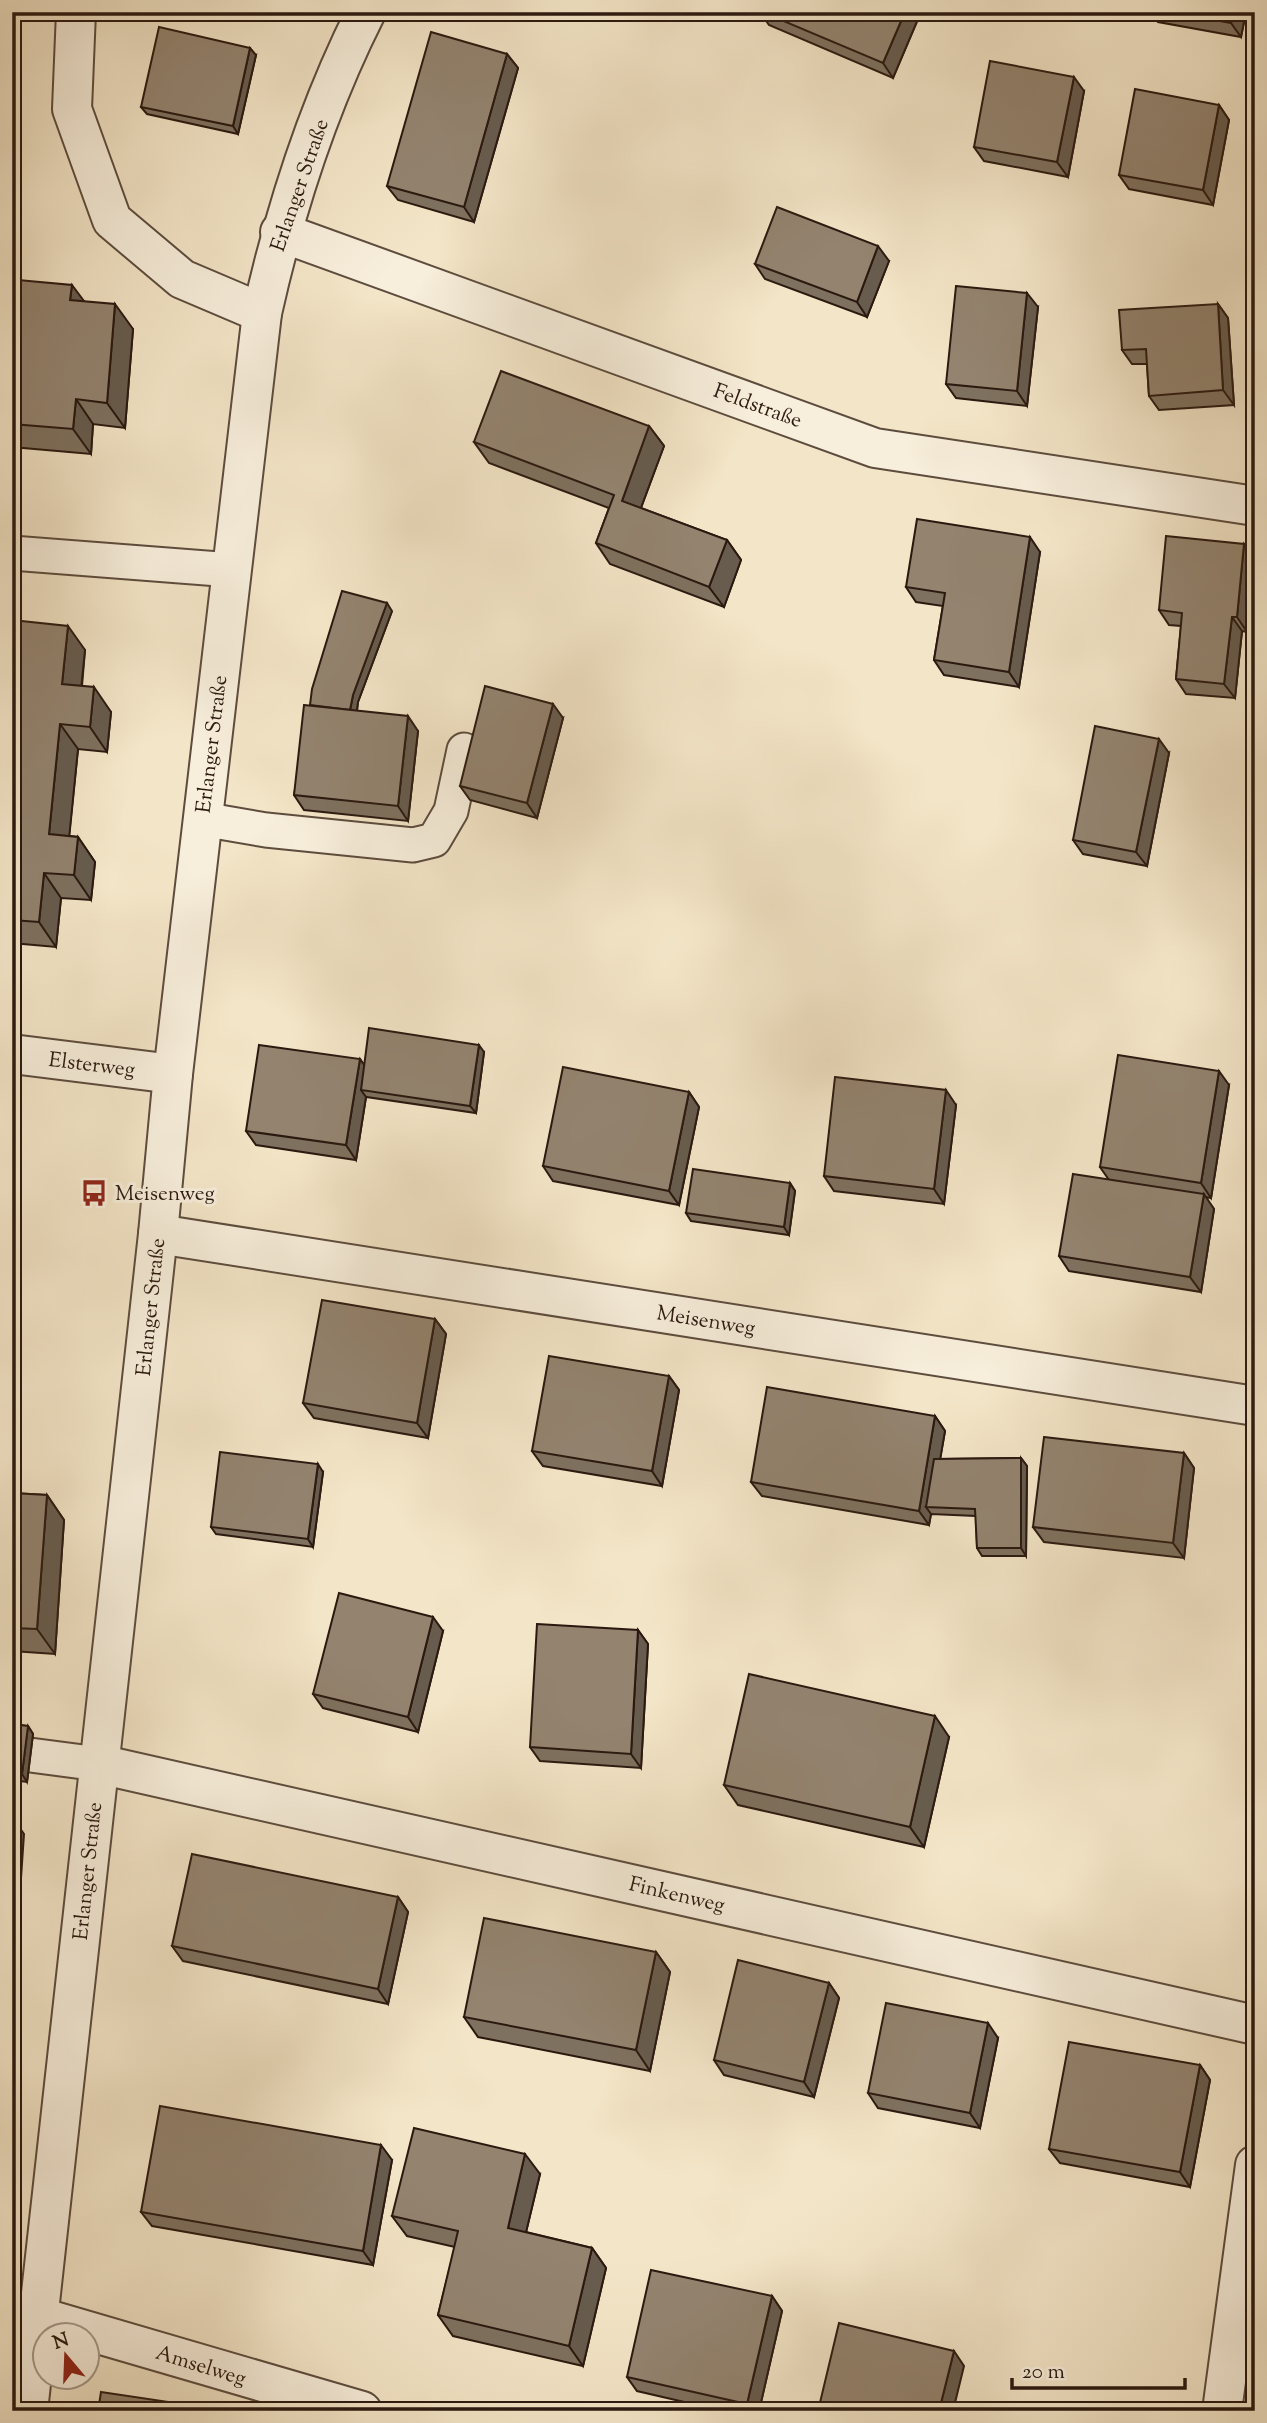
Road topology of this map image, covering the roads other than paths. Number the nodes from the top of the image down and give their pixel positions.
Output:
1 (76, 12) edge
2 (366, 12) edge
3 (280, 232) junction
4 (262, 313) junction
5 (1255, 506) edge
6 (12, 553) edge
7 (232, 570) junction
8 (464, 750) dead end
9 (202, 819) junction
10 (12, 1054) edge
11 (173, 1074) junction
12 (158, 1234) junction
13 (1255, 1406) edge
14 (30, 1755) dead end
15 (99, 1764) junction
16 (1255, 2025) edge
17 (1255, 2165) edge
18 (40, 2317) junction
19 (23, 2401) edge
20 (362, 2411) edge
21 (1222, 2411) edge

1 - 4 street
2 - 3 street, Erlanger Straße
3 - 4 street, Erlanger Straße
3 - 5 street, Feldstraße
4 - 7 street, Erlanger Straße
6 - 7 lane
7 - 9 street, Erlanger Straße
8 - 9 lane
9 - 11 street, Erlanger Straße
10 - 11 street, Elsterweg
11 - 12 street, Erlanger Straße
12 - 13 street, Meisenweg
12 - 15 street, Erlanger Straße
14 - 15 lane
15 - 16 street, Finkenweg
15 - 18 street, Erlanger Straße
17 - 21 street
18 - 19 street, Erlanger Straße
18 - 20 street, Amselweg

